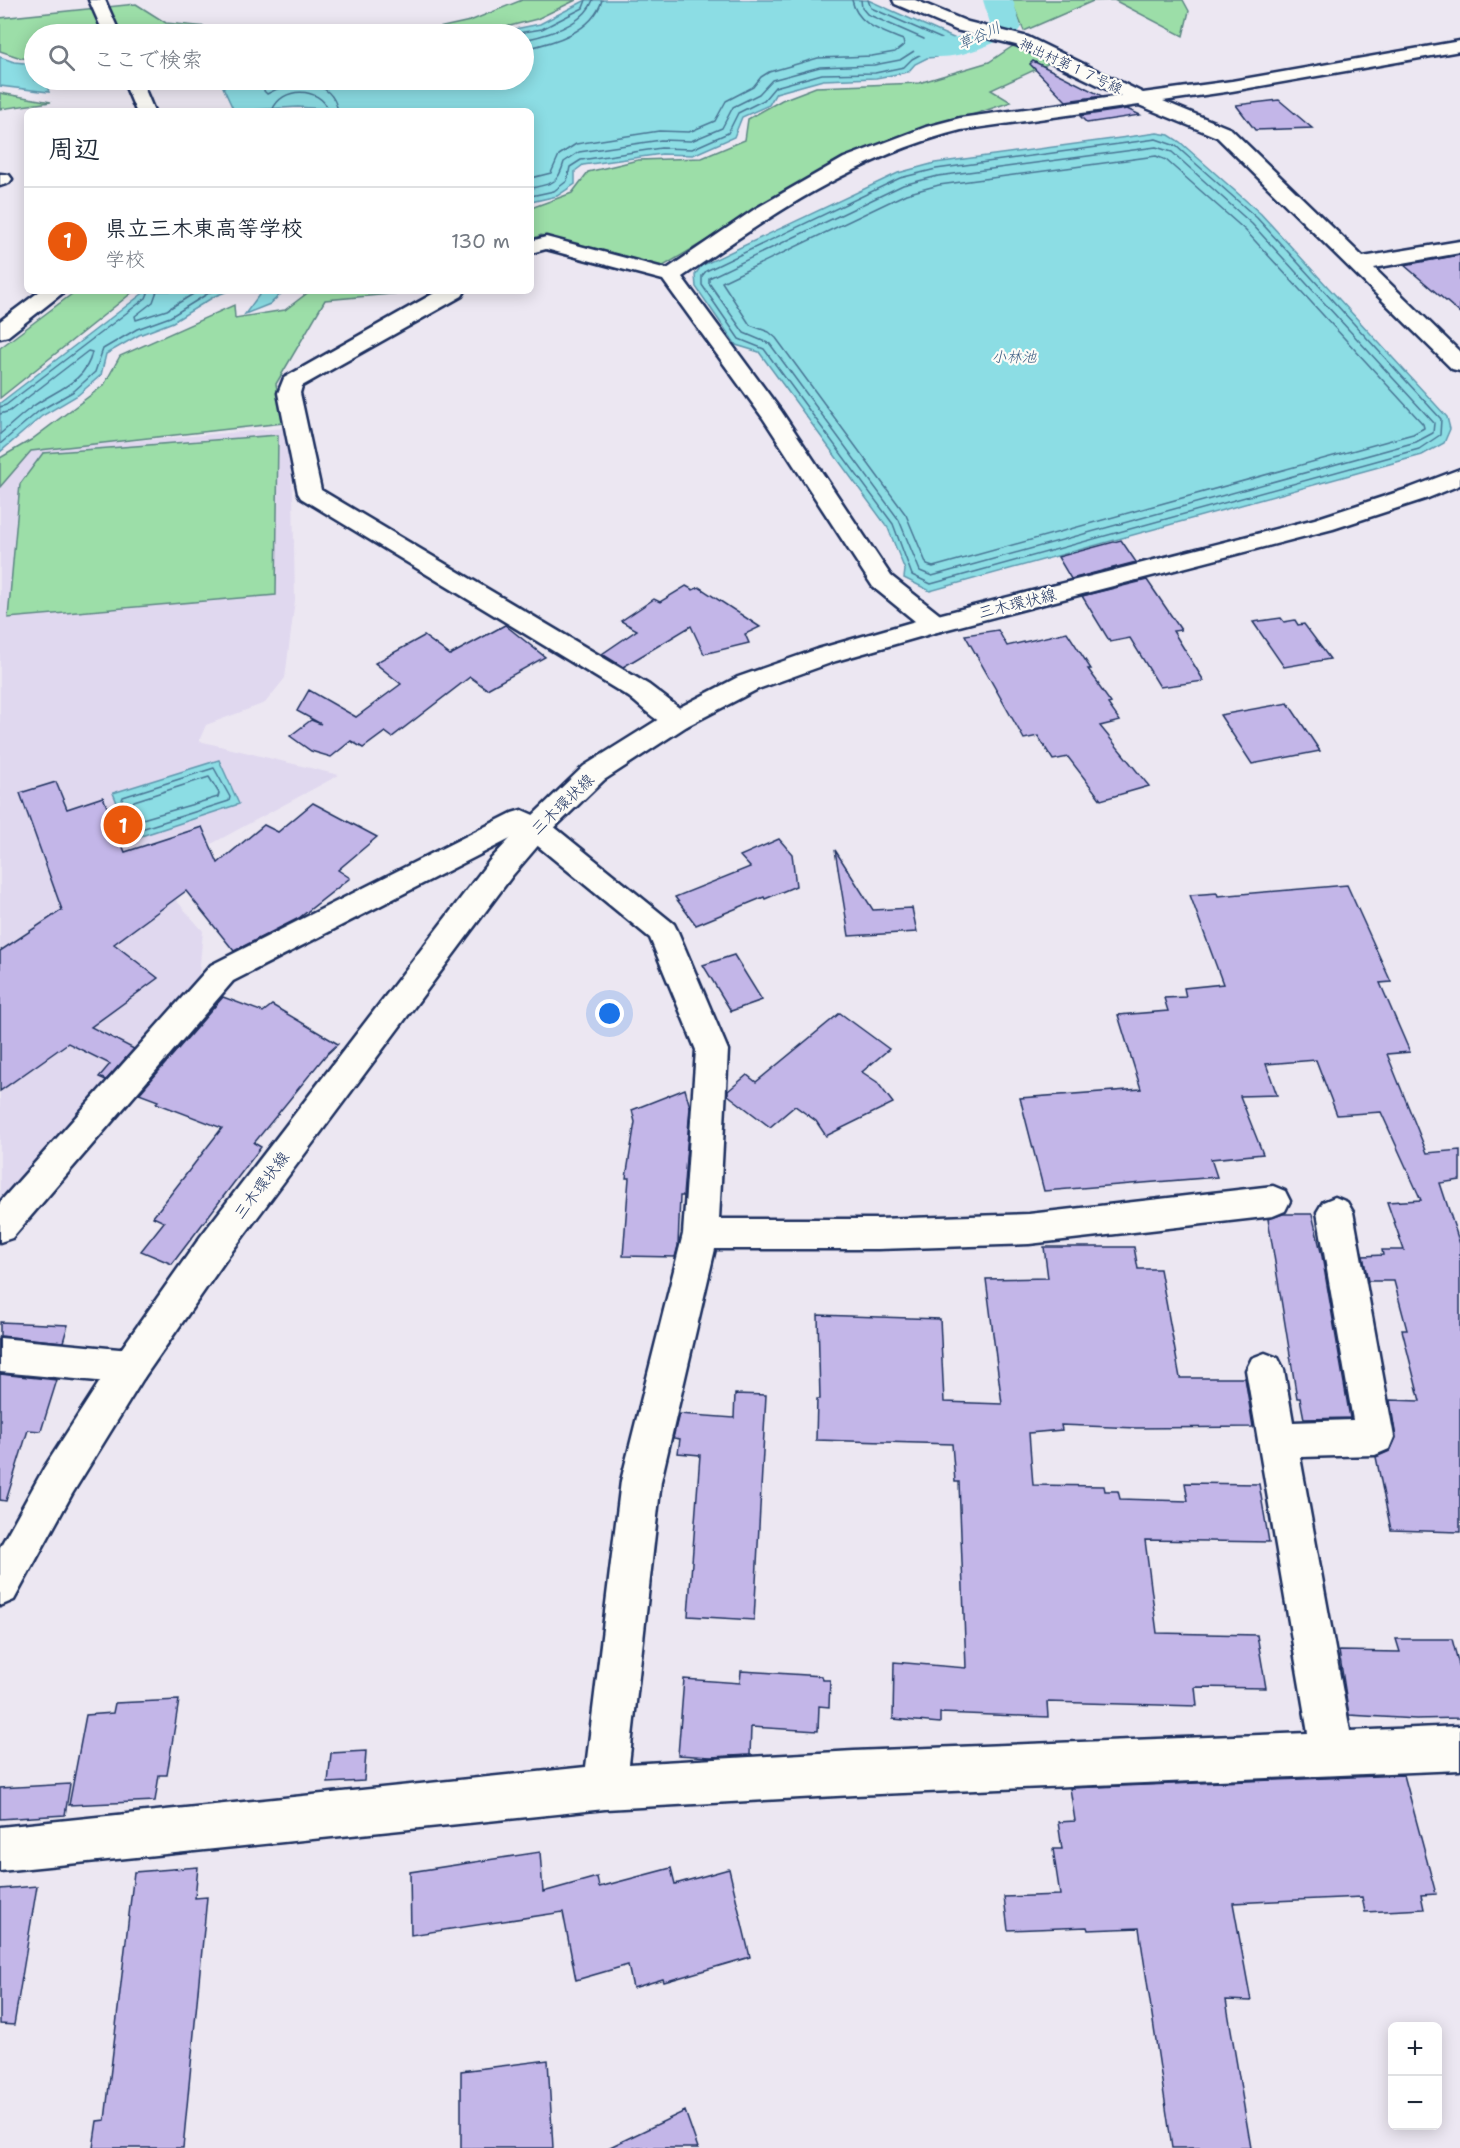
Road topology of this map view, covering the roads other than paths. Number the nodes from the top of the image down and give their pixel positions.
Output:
1 (97, 0) edge
2 (901, 0) edge
3 (108, 24) edge
4 (1460, 46) edge
5 (136, 90) edge
6 (1139, 98) junction
7 (144, 108) edge
8 (534, 246) edge
9 (1460, 247) edge
10 (1360, 264) junction
11 (670, 276) junction
12 (50, 294) edge
13 (449, 294) edge
14 (0, 331) edge
15 (1460, 364) edge
16 (1460, 476) edge
17 (935, 624) junction
18 (677, 720) junction
19 (537, 828) junction
20 (1273, 1200) dead end
21 (1335, 1212) dead end
22 (0, 1227) edge
23 (701, 1234) junction
24 (0, 1355) edge
25 (130, 1367) junction
26 (1265, 1370) dead end
27 (1277, 1440) junction
28 (0, 1586) edge
29 (1460, 1748) edge
30 (1332, 1754) junction
31 (605, 1787) junction
32 (0, 1849) edge

1 - 3 street
2 - 6 street, 神出村第１７号線
4 - 6 street
5 - 7 street
6 - 10 street, 神出村第１７号線
6 - 11 street
8 - 11 street
9 - 10 street
10 - 15 street, 神出村第１７号線
11 - 17 street
12 - 14 street
13 - 18 street
16 - 17 street, 三木環状線
17 - 18 street, 三木環状線
18 - 19 street, 三木環状線
19 - 22 street
19 - 23 street
19 - 25 street, 三木環状線
20 - 23 street
21 - 27 street
23 - 31 street
24 - 25 street
25 - 28 street, 三木環状線
26 - 27 street
27 - 30 street
29 - 30 street
30 - 31 street
31 - 32 street

